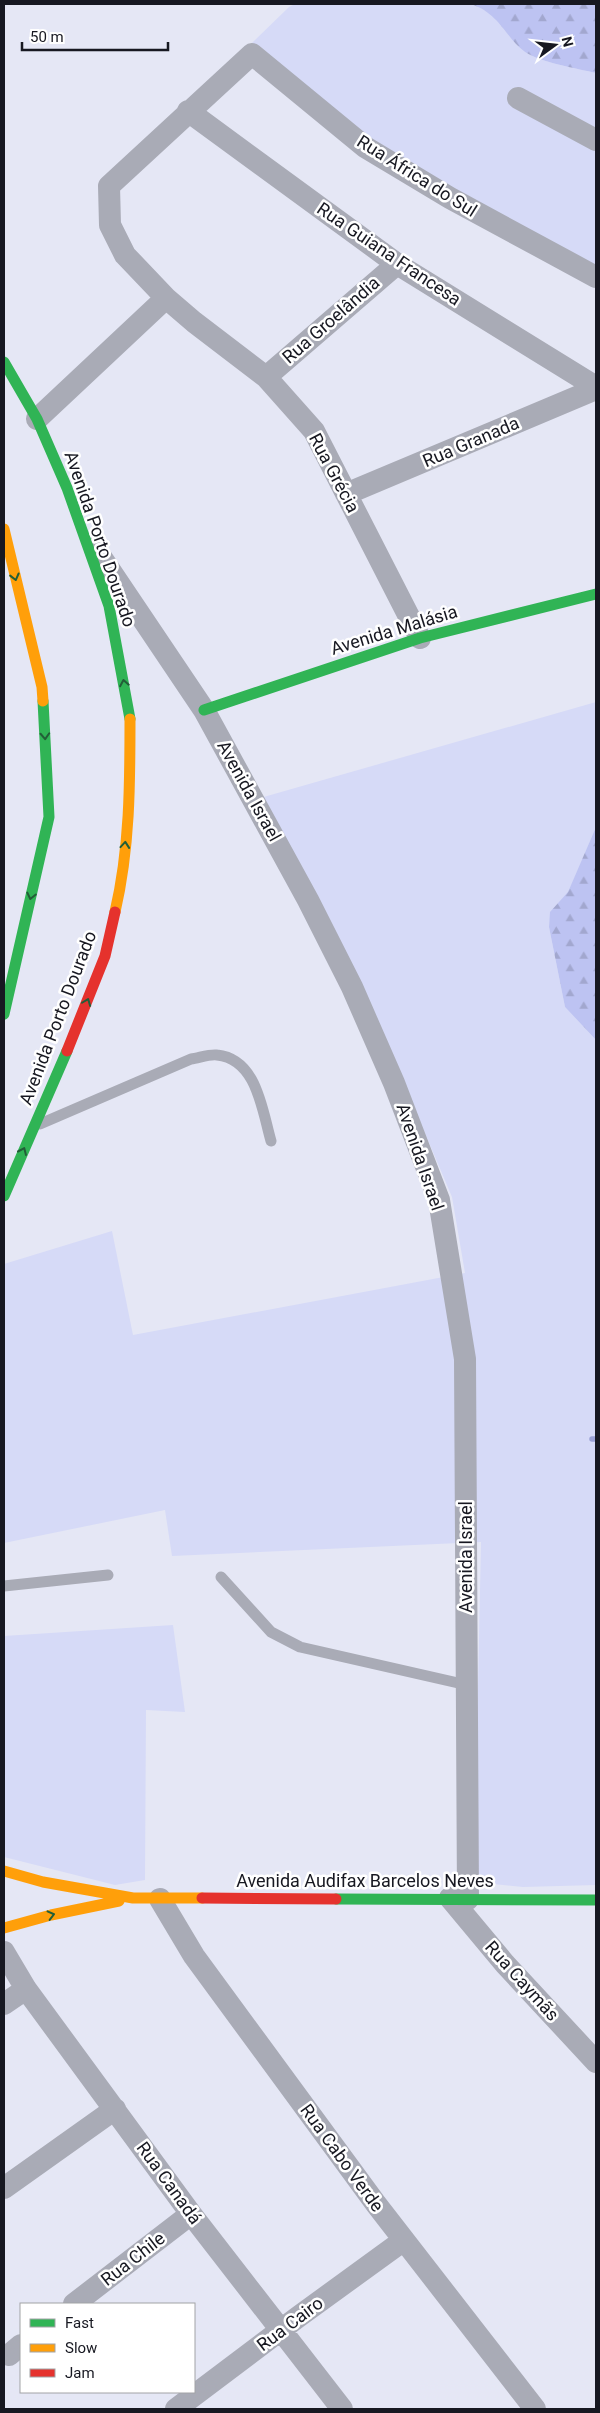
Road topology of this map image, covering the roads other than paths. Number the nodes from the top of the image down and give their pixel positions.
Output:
1 (252, 54) joint
2 (518, 98) dead end
3 (188, 112) junction
4 (596, 140) edge
5 (397, 264) junction
6 (596, 277) edge
7 (166, 298) junction
8 (4, 362) edge
9 (266, 377) junction
10 (596, 388) edge
11 (37, 419) junction
12 (346, 494) junction
13 (81, 528) junction
14 (4, 529) edge
15 (596, 594) edge
16 (420, 638) junction
17 (204, 710) junction
18 (4, 1014) edge
19 (34, 1127) junction
20 (271, 1141) dead end
21 (4, 1196) edge
22 (108, 1575) dead end
23 (221, 1577) dead end
24 (4, 1586) edge
25 (467, 1685) junction
26 (4, 1871) edge
27 (133, 1898) junction
28 (459, 1898) junction
29 (160, 1899) junction
30 (596, 1900) edge
31 (4, 1928) edge
32 (4, 1952) edge
33 (26, 1989) junction
34 (4, 2004) edge
35 (596, 2062) edge
36 (115, 2109) junction
37 (4, 2188) edge
38 (191, 2214) junction
39 (404, 2240) junction
40 (75, 2303) edge
41 (281, 2330) junction
42 (176, 2409) edge
43 (342, 2409) edge
44 (536, 2409) edge

1 - 3 street, Rua Grécia
1 - 6 street, Rua África do Sul
2 - 4 street
3 - 5 street, Rua Guiana Francesa
3 - 7 street, Rua Grécia
5 - 9 street, Rua Groelândia
5 - 10 street, Rua Guiana Francesa
7 - 9 street, Rua Grécia
7 - 11 street
8 - 11 street, Avenida Porto Dourado
9 - 12 street, Rua Grécia
10 - 12 street, Rua Granada
11 - 13 street, Avenida Porto Dourado
12 - 16 street, Rua Grécia
13 - 17 street, Avenida Israel
19 -> 13 street, Avenida Porto Dourado
14 -> 18 street
15 - 16 street, Avenida Malásia
16 - 17 street, Avenida Malásia
17 - 25 street, Avenida Israel
19 - 20 lane
21 -> 19 street, Avenida Porto Dourado
22 - 24 lane
23 - 25 lane
25 - 28 street, Avenida Israel
26 - 27 street, Avenida Audifax Barcelos Neves
27 - 29 street, Avenida Audifax Barcelos Neves
31 -> 27 street, Avenida Audifax Barcelos Neves
28 - 29 street, Avenida Audifax Barcelos Neves
28 - 30 street, Avenida Audifax Barcelos Neves
28 - 35 street, Rua Caymãs
29 - 39 street, Rua Cabo Verde
32 - 33 street, Rua Canadá
33 - 34 street
33 - 36 street, Rua Canadá
36 - 37 street
36 - 38 street, Rua Canadá
38 - 40 street, Rua Chile
38 - 41 street, Rua Canadá
39 - 41 street, Rua Cairo
39 - 44 street, Rua Cabo Verde
41 - 42 street, Rua Cairo
41 - 43 street, Rua Canadá

